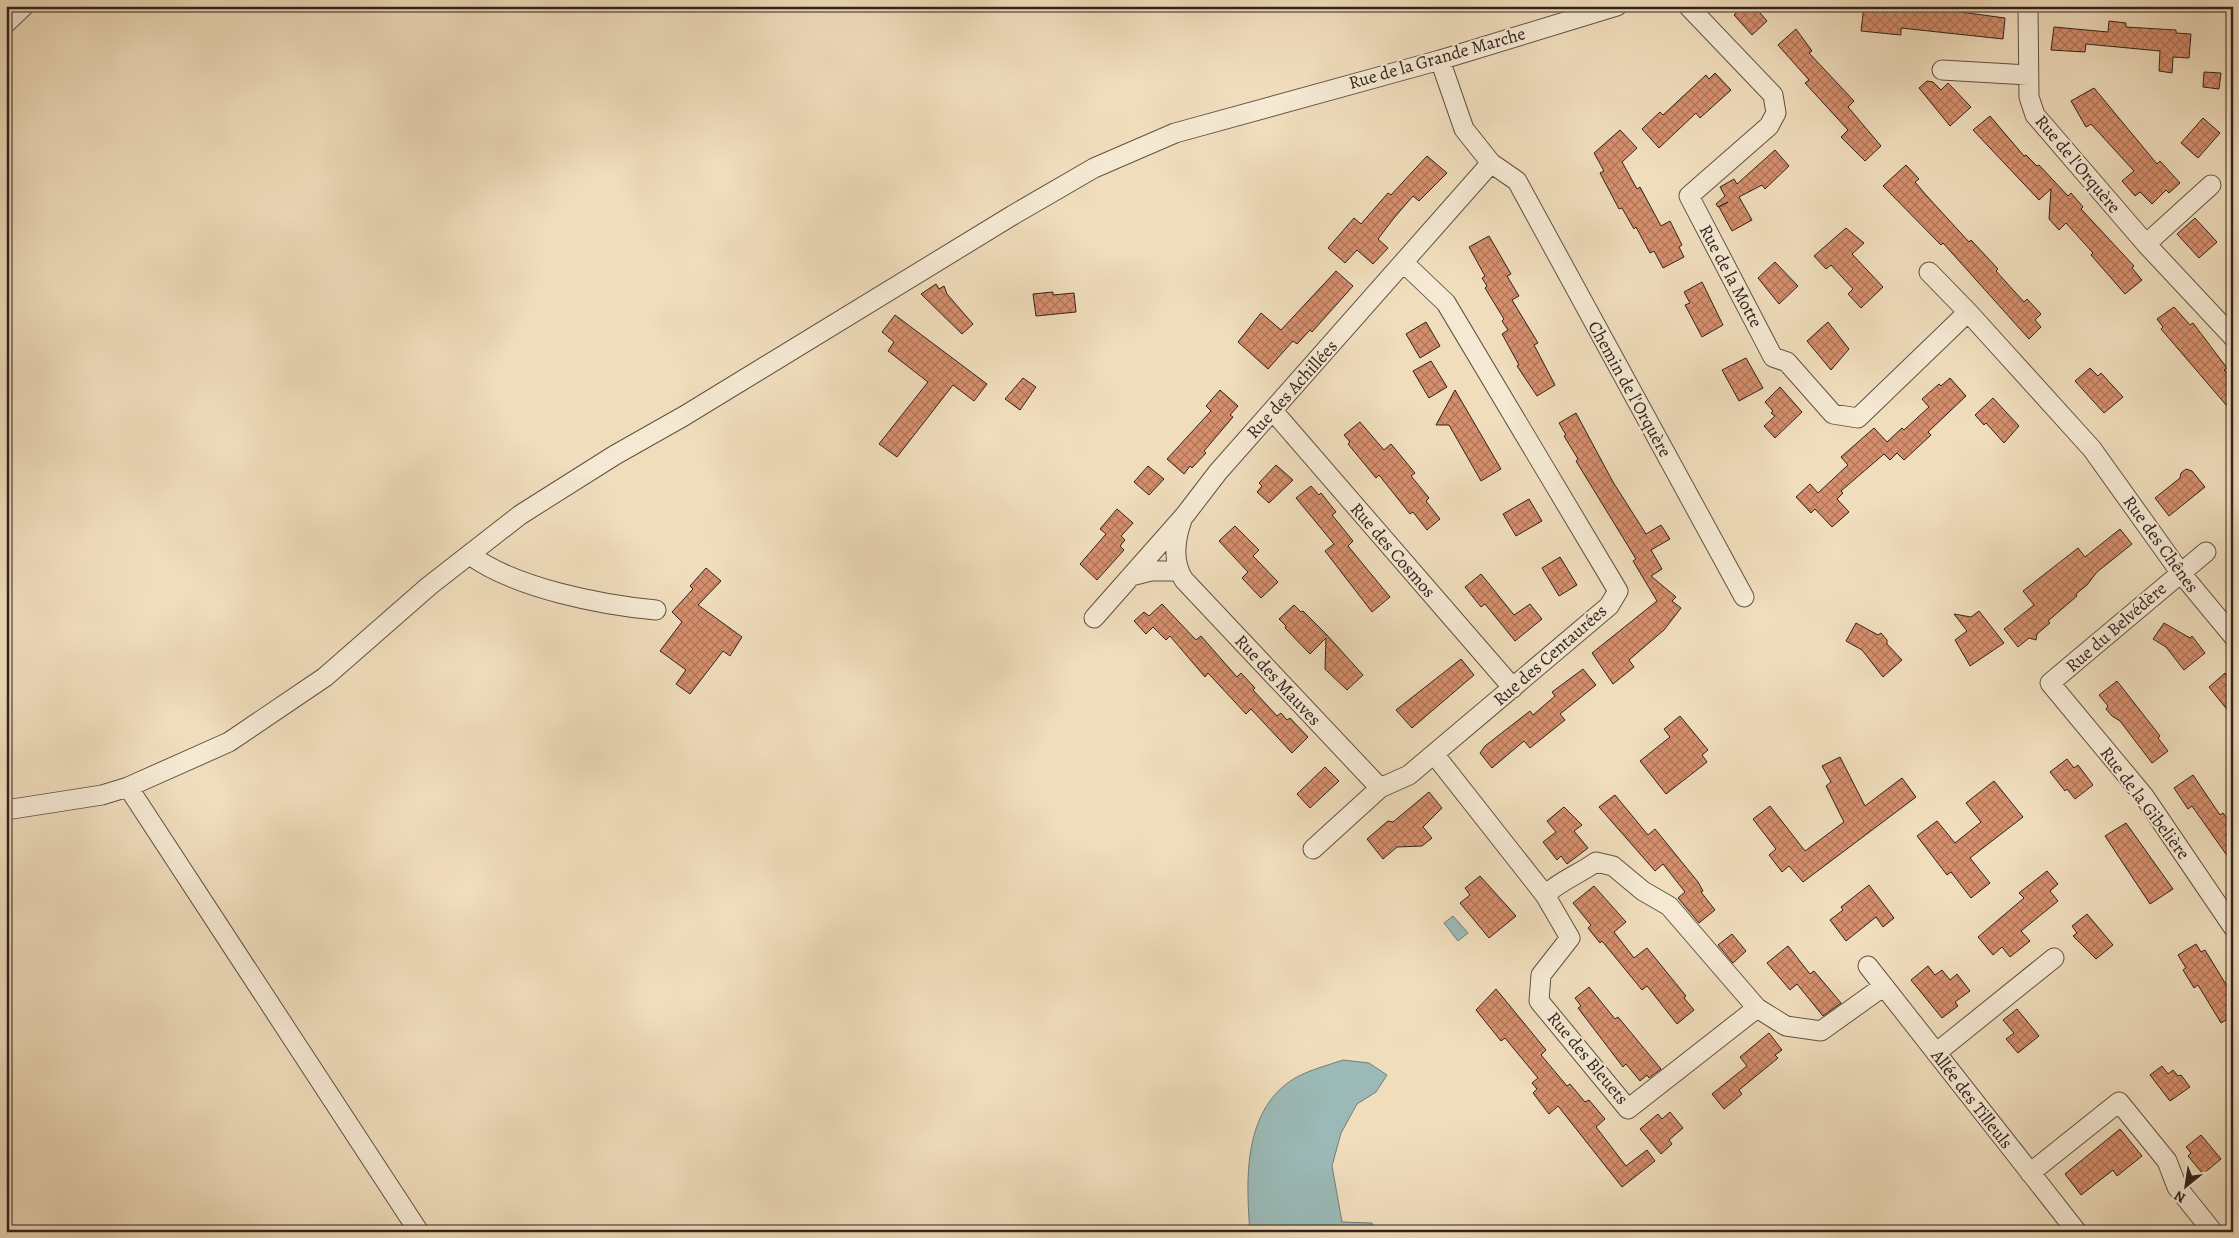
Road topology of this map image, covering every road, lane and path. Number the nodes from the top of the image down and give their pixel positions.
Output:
1 (24, 6) edge
2 (1617, 6) edge
3 (1688, 6) edge
4 (2028, 6) edge
5 (6, 23) edge
6 (1440, 60) junction
7 (1942, 70) dead end
8 (2028, 75) junction
9 (1491, 163) junction
10 (2211, 185) dead end
11 (2146, 244) junction
12 (1404, 263) junction
13 (1929, 272) dead end
14 (1968, 312) junction
15 (2233, 337) edge
16 (1273, 411) junction
17 (1184, 514) junction
18 (2206, 552) dead end
19 (470, 556) junction
20 (1178, 571) junction
21 (2180, 572) junction
22 (1131, 576) junction
23 (1744, 597) dead end
24 (656, 610) dead end
25 (1094, 618) dead end
26 (2233, 636) edge
27 (2050, 683) joint
28 (1513, 688) junction
29 (1434, 754) junction
30 (128, 787) junction
31 (1380, 788) junction
32 (6, 810) edge
33 (1313, 849) dead end
34 (1545, 895) junction
35 (2233, 927) edge
36 (2054, 958) dead end
37 (1868, 966) dead end
38 (1884, 986) junction
39 (1757, 1008) junction
40 (1936, 1052) junction
41 (2030, 1172) junction
42 (419, 1232) edge
43 (2077, 1232) edge
44 (2213, 1232) edge

1 - 5 street
2 - 6 street, Rue de la Grande Marche
3 - 14 street, Rue de la Motte
4 - 8 street, Rue de l'Orquère
6 - 9 street
6 - 19 street, Rue de la Grande Marche
7 - 8 street
8 - 11 street, Rue de l'Orquère
9 - 12 street, Rue des Achillées
9 - 23 street, Chemin de l'Orquère
10 - 11 street
11 - 15 street, Rue de l'Orquère
12 - 16 street, Rue des Achillées
12 - 28 street, Rue des Centaurées
13 - 14 street
14 - 21 street, Rue des Chênes
16 - 17 street, Rue des Achillées
16 - 28 street, Rue des Cosmos
17 - 20 street
17 - 22 street, Rue des Achillées
18 - 21 street, Rue du Belvédère
19 - 24 street
19 - 30 street, Rue de la Grande Marche
20 - 22 street
20 - 31 street, Rue des Mauves
21 - 26 street, Rue des Chênes
21 - 27 street, Rue du Belvédère
22 - 25 street, Rue des Achillées
27 - 35 street, Rue de la Gibelière
28 - 29 street, Rue des Centaurées
29 - 31 street, Rue des Centaurées
29 - 34 street, Rue des Bleuets
30 - 32 street, Rue de la Grande Marche
30 - 42 street
31 - 33 street, Rue des Centaurées
34 - 39 street
34 - 39 street, Rue des Bleuets
36 - 40 street
37 - 38 street, Allée des Tilleuls
38 - 39 street
38 - 40 street, Allée des Tilleuls
40 - 41 street, Allée des Tilleuls
41 - 43 street, Allée des Tilleuls
41 - 44 street

